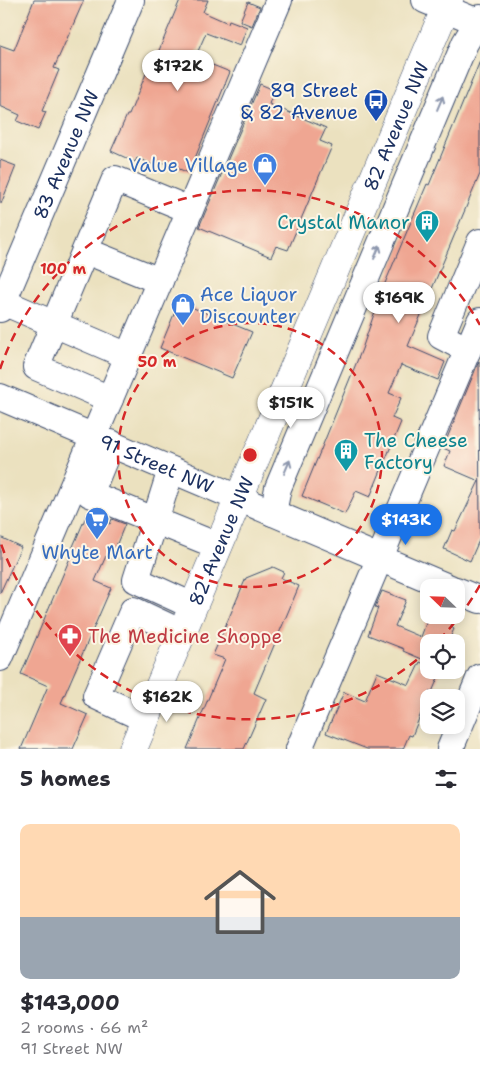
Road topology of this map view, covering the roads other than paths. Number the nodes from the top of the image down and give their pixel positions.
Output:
1 (132, 0) edge
2 (279, 0) edge
3 (440, 3) edge
4 (479, 21) edge
5 (190, 210) junction
6 (480, 242) edge
7 (86, 251) junction
8 (160, 281) junction
9 (1, 305) edge
10 (480, 321) edge
11 (55, 324) junction
12 (468, 350) junction
13 (128, 356) junction
14 (0, 397) edge
15 (110, 399) junction
16 (102, 440) junction
17 (172, 470) junction
18 (90, 494) junction
19 (239, 498) junction
20 (273, 513) junction
21 (155, 520) junction
22 (218, 546) junction
23 (62, 558) dead end
24 (380, 558) junction
25 (429, 579) edge
26 (465, 594) edge
27 (480, 600) edge
28 (193, 606) junction
29 (182, 633) junction
30 (0, 658) edge
31 (480, 677) edge
32 (145, 719) junction
33 (133, 749) edge
34 (299, 749) edge
35 (450, 749) edge

1 - 9 street, 83 Avenue NW
2 - 5 street
3 - 4 street
3 - 19 main road, 82 Avenue NW
20 -> 4 street, 82 Avenue NW
5 - 7 street
5 - 8 street
6 - 12 street
7 - 8 street
7 - 11 street
8 - 13 street
9 - 11 street
10 - 12 street
11 - 13 street
11 - 15 street
12 - 24 street
13 - 15 street
14 - 16 street, 91 Street NW
15 - 16 street
16 - 17 street, 91 Street NW
16 - 18 street
16 - 30 street
17 - 19 street, 91 Street NW
17 - 21 street
18 - 21 street
18 - 23 street
19 - 20 street, 91 Street NW
19 - 22 main road, 82 Avenue NW
20 - 24 street, 91 Street NW
21 - 22 street
21 - 28 street
22 - 28 main road, 82 Avenue NW
24 - 25 street, 91 Street NW
24 - 34 street
26 - 27 street
28 - 29 main road, 82 Avenue NW
29 - 32 main road, 82 Avenue NW
29 - 32 street
31 - 35 street
32 - 33 main road, 82 Avenue NW

